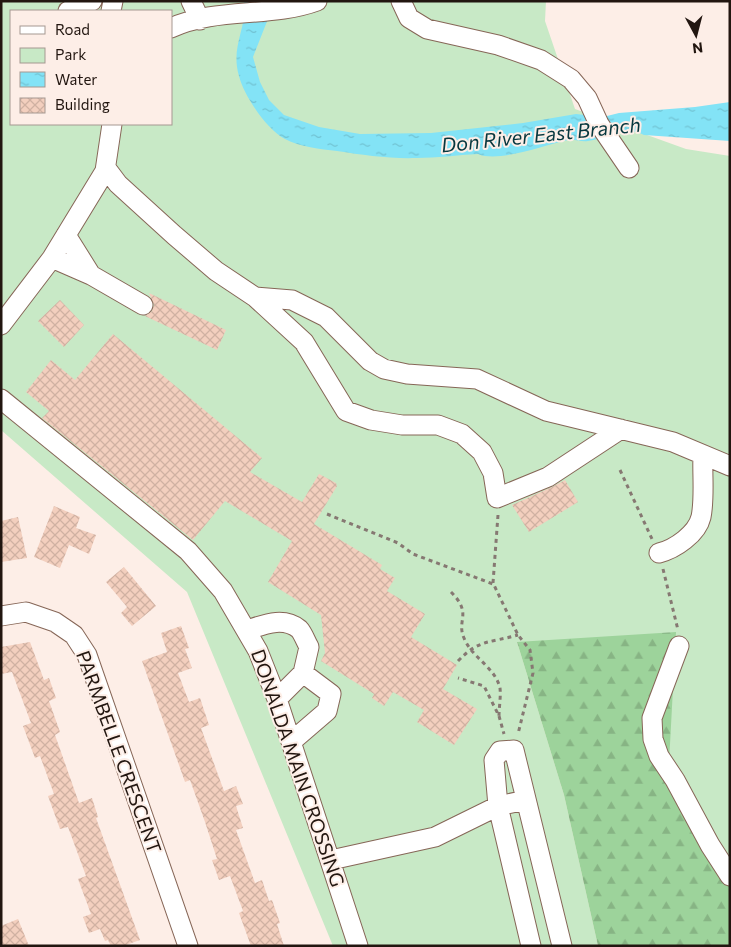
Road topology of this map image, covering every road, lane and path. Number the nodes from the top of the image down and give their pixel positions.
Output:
1 (92, 1) edge
2 (190, 1) edge
3 (317, 1) edge
4 (401, 1) edge
5 (70, 10) edge
6 (207, 19) junction
7 (172, 28) edge
8 (112, 125) edge
9 (626, 164) dead end
10 (106, 168) junction
11 (66, 235) junction
12 (52, 258) junction
13 (91, 275) junction
14 (255, 297) junction
15 (143, 305) dead end
16 (5, 317) edge
17 (1, 399) edge
18 (622, 429) junction
19 (703, 455) junction
20 (730, 466) edge
21 (497, 498) junction
22 (327, 514) dead end
23 (659, 553) dead end
24 (494, 584) junction
25 (451, 592) dead end
26 (1, 616) edge
27 (247, 630) junction
28 (518, 635) junction
29 (679, 646) dead end
30 (470, 648) junction
31 (458, 661) dead end
32 (303, 672) junction
33 (458, 678) dead end
34 (277, 699) junction
35 (291, 742) junction
36 (514, 750) junction
37 (526, 800) junction
38 (498, 806) junction
39 (331, 860) junction
40 (730, 876) edge
41 (188, 946) edge
42 (358, 946) edge
43 (531, 946) edge
44 (562, 946) edge

1 - 5 street
2 - 6 street
3 - 6 street
4 - 9 street
6 - 7 street
8 - 10 street
10 - 11 street
10 - 14 street
11 - 12 street
11 - 13 street
12 - 13 street
12 - 16 street
13 - 15 street
14 - 18 street
14 - 21 street
17 - 27 street, DONALDA MAIN CROSSING
18 - 19 street
18 - 21 street
19 - 20 street
19 - 23 street
21 - 24 path
22 - 24 path
24 - 28 path
25 - 30 path
26 - 41 street, PARMBELLE CRESCENT
27 - 32 street
27 - 34 street, DONALDA MAIN CROSSING
28 - 30 path
28 - 36 path
29 - 40 street
30 - 31 path
30 - 33 path
32 - 34 street
32 - 35 street
34 - 35 street, DONALDA MAIN CROSSING
35 - 39 street, DONALDA MAIN CROSSING
36 - 37 street
36 - 38 street
37 - 38 street
37 - 44 street
38 - 39 street
38 - 43 street
39 - 42 street, DONALDA MAIN CROSSING

